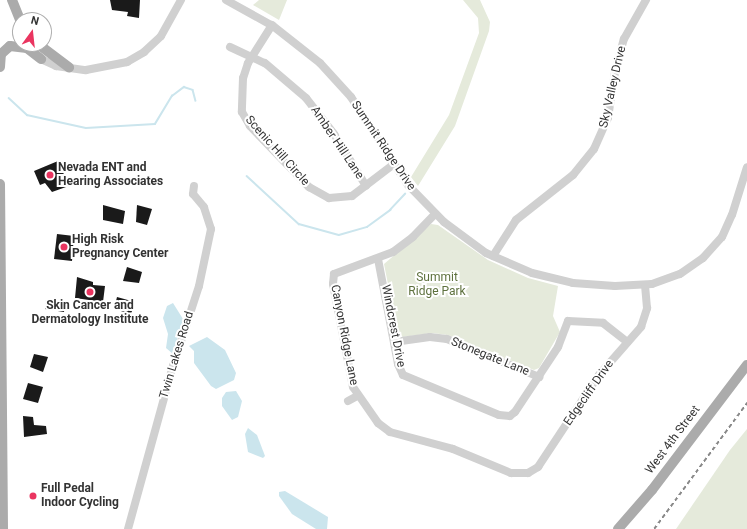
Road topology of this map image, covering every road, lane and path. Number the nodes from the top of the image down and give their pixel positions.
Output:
1 (12, 0) edge
2 (181, 0) edge
3 (226, 0) edge
4 (646, 0) edge
5 (17, 12) edge
6 (272, 25) junction
7 (230, 47) dead end
8 (0, 48) edge
9 (49, 52) edge
10 (253, 56) junction
11 (41, 59) joint
12 (0, 67) edge
13 (69, 67) junction
14 (0, 73) edge
15 (394, 164) junction
16 (747, 167) edge
17 (0, 184) edge
18 (194, 186) dead end
19 (366, 186) junction
20 (435, 214) junction
21 (493, 256) junction
22 (378, 259) junction
23 (645, 285) junction
24 (394, 342) junction
25 (627, 342) junction
26 (747, 365) edge
27 (539, 377) junction
28 (357, 396) junction
29 (348, 401) dead end
30 (1, 457) edge
31 (531, 472) joint
32 (3, 529) edge
33 (128, 529) edge
34 (618, 529) edge

1 - 5 main road
2 - 13 street
3 - 6 street, Summit Ridge Drive
4 - 21 street, Sky Valley Drive
6 - 10 street, Scenic Hill Circle
6 - 15 street, Summit Ridge Drive
7 - 10 street, Amber Hill Lane
8 - 12 main road
9 - 13 main road
10 - 19 street, Amber Hill Lane
10 - 19 street, Scenic Hill Circle
11 - 12 main road
11 - 13 street
12 - 14 main road
15 - 19 street, Scenic Hill Circle
15 - 20 street, Summit Ridge Drive
16 - 23 street, Summit Ridge Drive
17 - 30 main road
18 - 33 street, Twin Lakes Road
20 - 21 street, Summit Ridge Drive
20 - 22 street
21 - 23 street, Summit Ridge Drive
22 - 24 street, Windcrest Drive
22 - 28 street, Canyon Ridge Lane
23 - 25 street, Edgecliff Drive
24 - 27 street, Stonegate Lane
24 - 27 street, Windcrest Drive
25 - 27 street
25 - 31 street, Edgecliff Drive
26 - 34 main road, West 4th Street
28 - 29 street, Canyon Ridge Lane
28 - 31 street, Canyon Ridge Lane
30 - 32 main road

